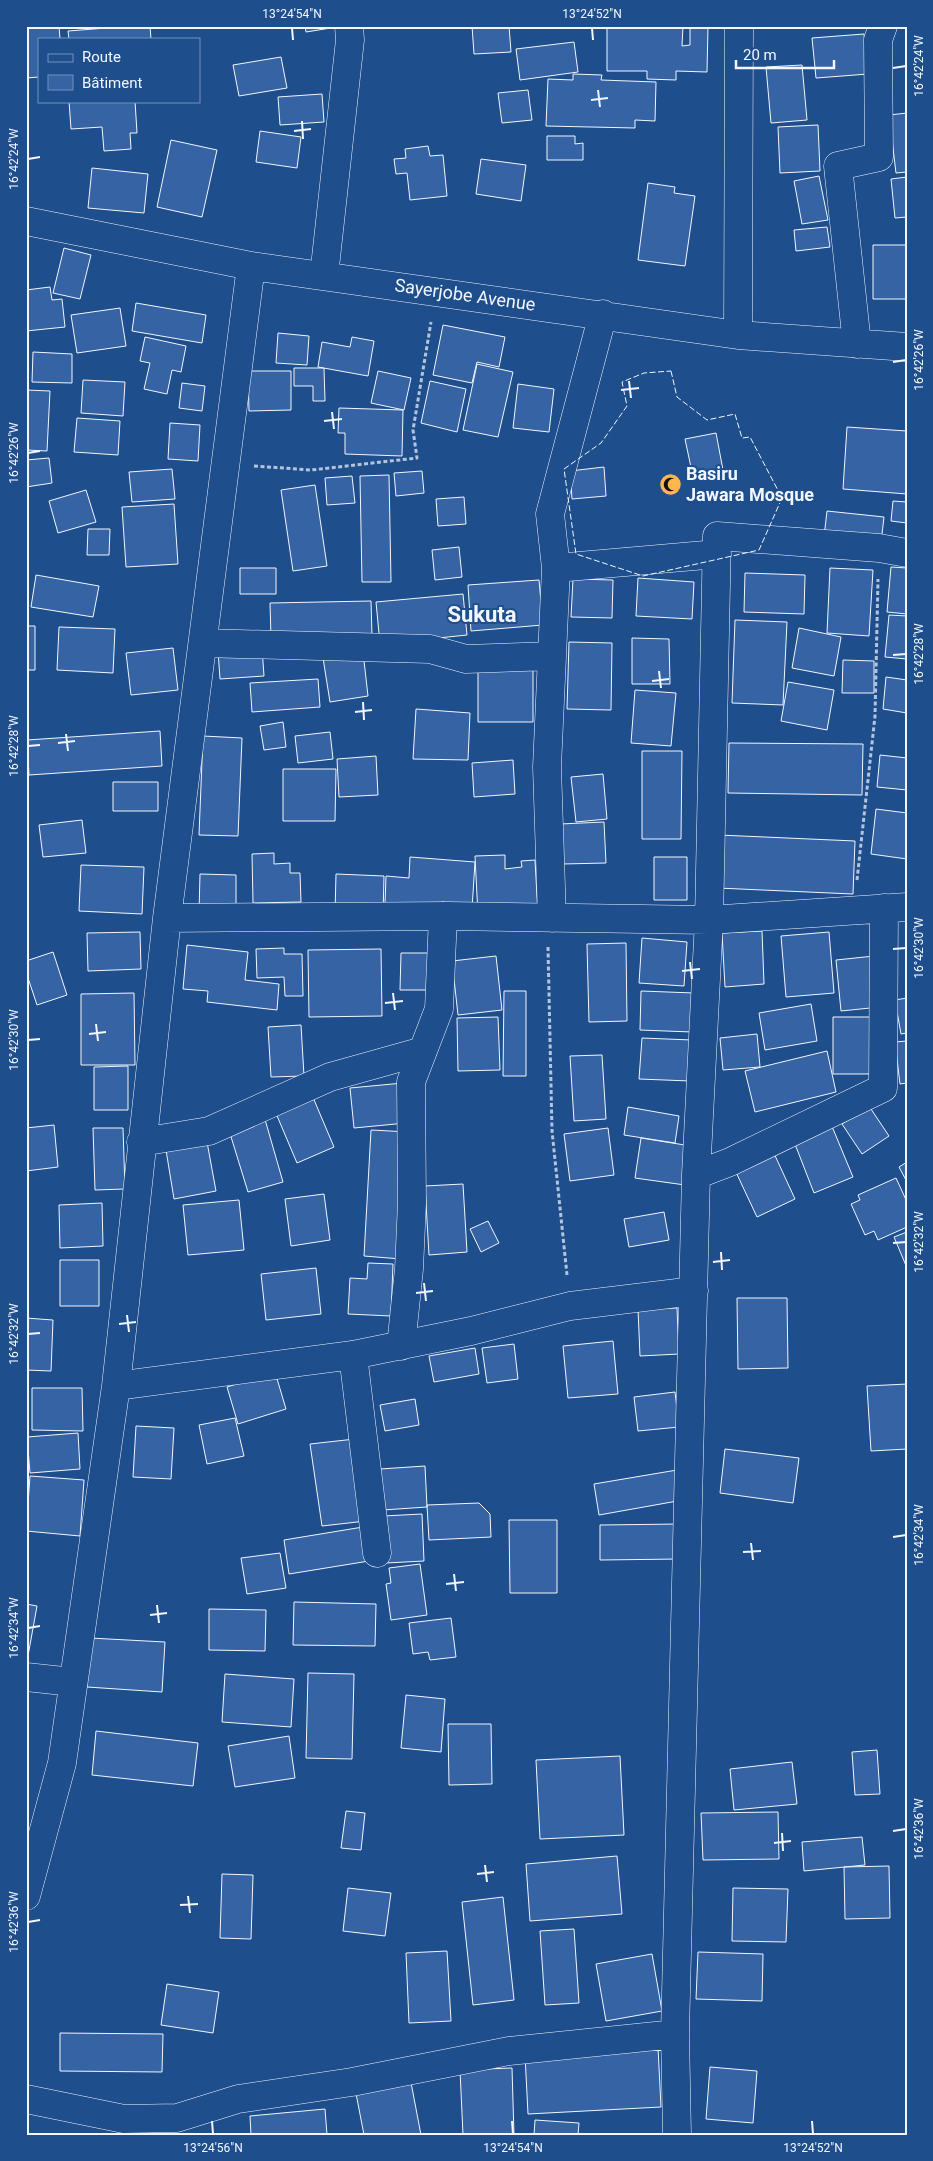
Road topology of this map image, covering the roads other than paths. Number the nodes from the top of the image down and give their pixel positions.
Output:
1 (349, 26) edge
2 (738, 26) edge
3 (883, 26) edge
4 (26, 221) edge
5 (251, 266) junction
6 (324, 276) junction
7 (603, 314) junction
8 (738, 335) junction
9 (856, 344) junction
10 (907, 348) edge
11 (907, 553) edge
12 (717, 554) junction
13 (556, 568) junction
14 (204, 643) junction
15 (552, 656) junction
16 (895, 907) edge
17 (443, 916) junction
18 (166, 918) junction
19 (550, 918) junction
20 (709, 920) junction
21 (423, 1051) junction
22 (141, 1142) junction
23 (696, 1175) junction
24 (694, 1291) junction
25 (401, 1346) junction
26 (354, 1355) junction
27 (116, 1386) junction
28 (378, 1553) dead end
29 (26, 1677) edge
30 (73, 1682) junction
31 (26, 1896) edge
32 (676, 2034) junction
33 (26, 2099) edge
34 (677, 2135) edge

1 - 6 street
2 - 8 street
3 - 9 street
4 - 5 street, Sayerjobe Avenue
5 - 6 street, Sayerjobe Avenue
5 - 14 street
6 - 7 street, Sayerjobe Avenue
7 - 8 street, Sayerjobe Avenue
7 - 13 street
8 - 9 street, Sayerjobe Avenue
9 - 10 street, Sayerjobe Avenue
11 - 12 street
12 - 13 street
12 - 20 street
13 - 15 street
14 - 15 street
14 - 18 street
15 - 19 street
16 - 20 street
16 - 23 street
17 - 18 street
17 - 19 street
17 - 21 street
18 - 22 street
19 - 20 street
20 - 23 street
21 - 22 street
21 - 25 street
22 - 27 street
23 - 24 street
24 - 25 street
24 - 32 street
25 - 26 street
26 - 27 street
26 - 28 street
27 - 30 street
29 - 30 street
30 - 31 street
32 - 33 street
32 - 34 street

